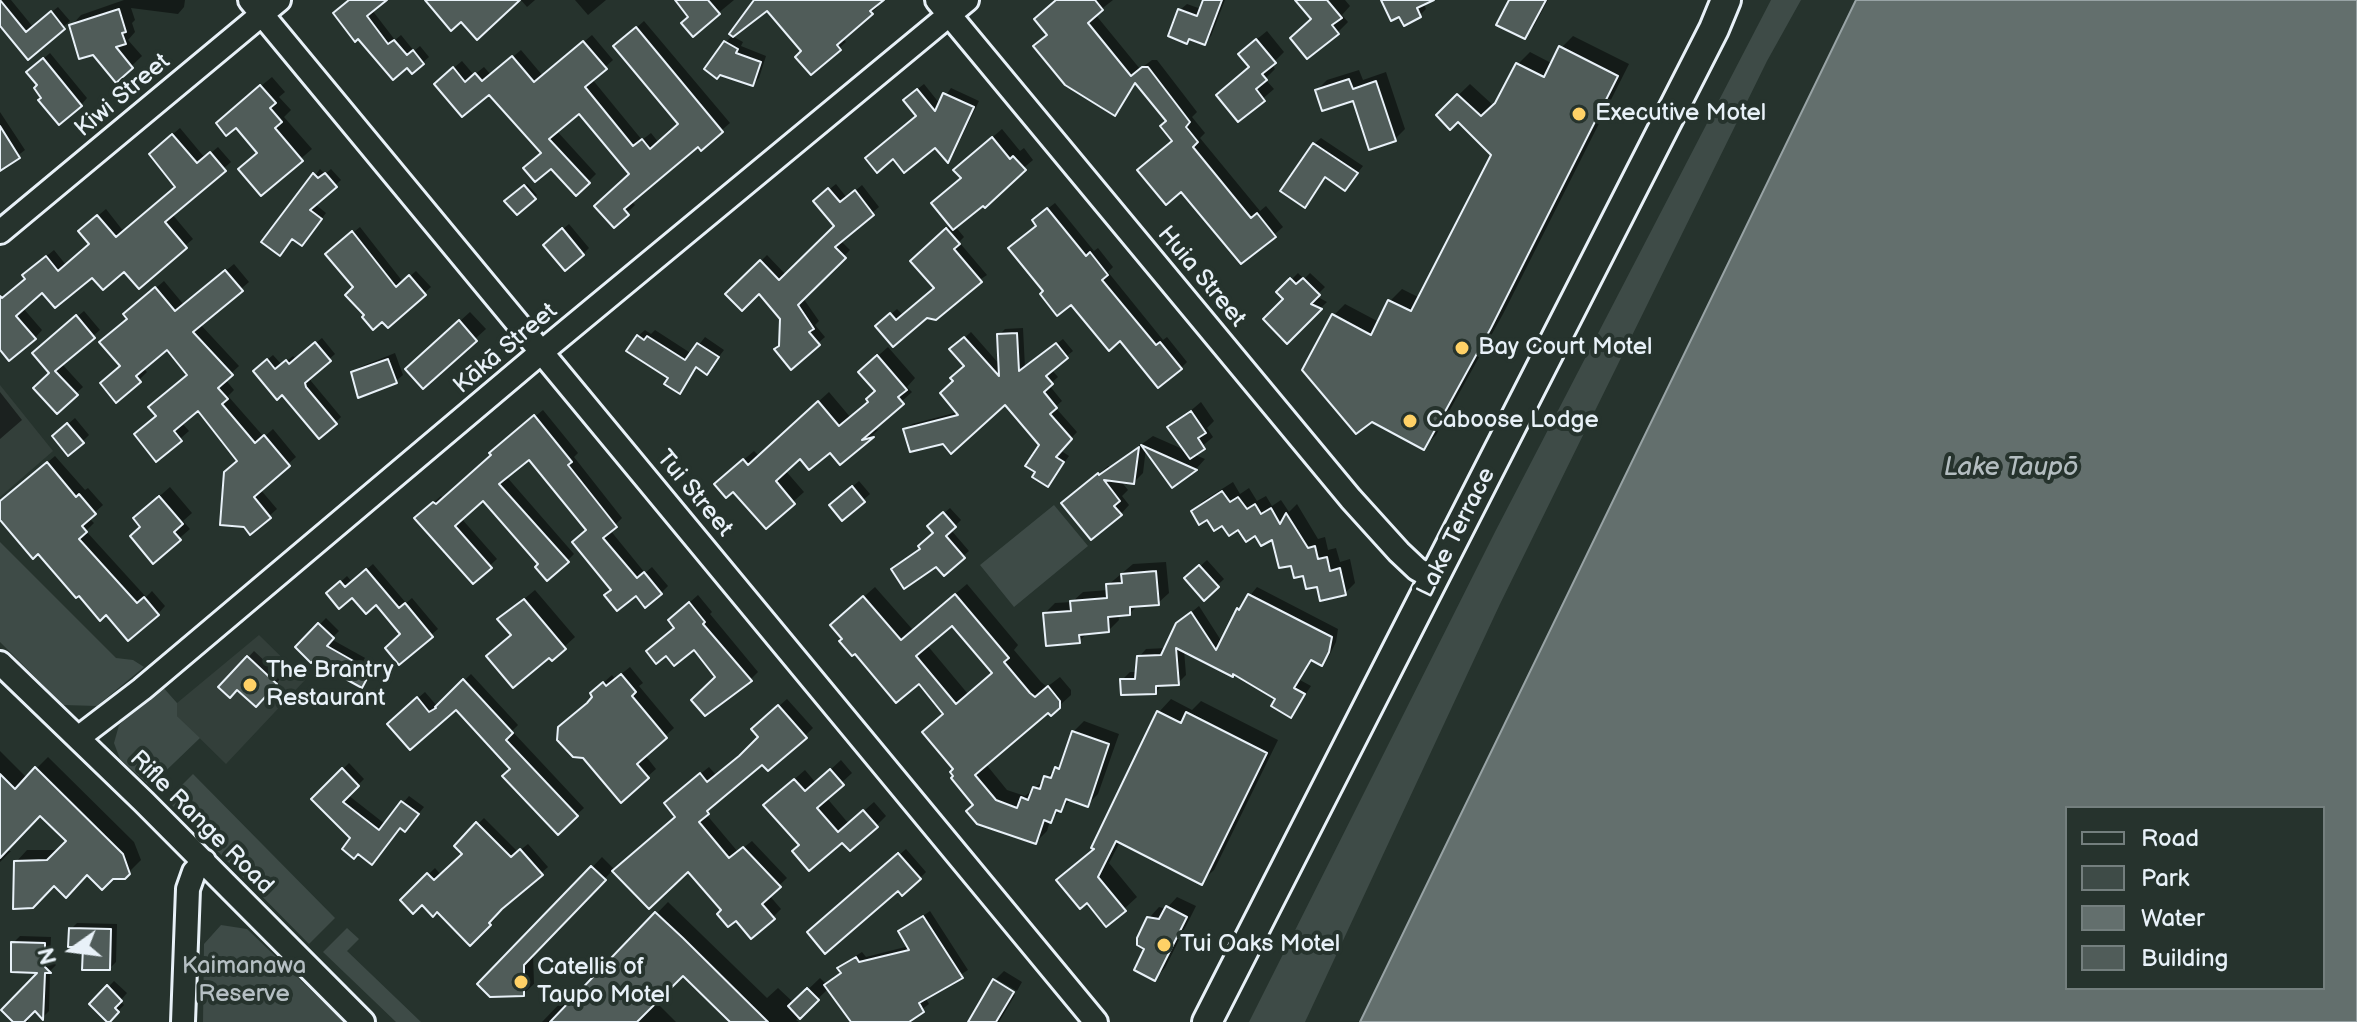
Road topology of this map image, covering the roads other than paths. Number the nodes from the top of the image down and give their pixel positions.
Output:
1 (967, 0) edge
2 (1726, 0) edge
3 (264, 5) edge
4 (943, 7) edge
5 (0, 232) edge
6 (543, 352) junction
7 (1433, 578) junction
8 (0, 663) edge
9 (78, 738) junction
10 (204, 861) junction
11 (183, 1022) edge
12 (363, 1022) edge
13 (1096, 1022) edge
14 (1207, 1022) edge

1 - 4 street, Kākā Street
2 - 7 main road, Lake Terrace
3 - 5 street, Kiwi Street
3 - 6 street, Tui Street
4 - 6 street, Kākā Street
4 - 7 street, Huia Street
6 - 9 street, Kākā Street
6 - 13 street, Tui Street
7 - 14 main road, Lake Terrace
8 - 9 street, Rifle Range Road
9 - 10 street, Rifle Range Road
10 - 11 street
10 - 12 street, Rifle Range Road

